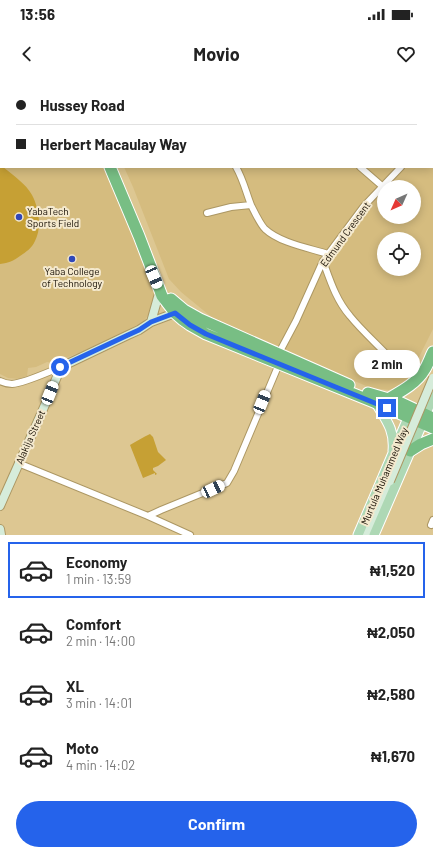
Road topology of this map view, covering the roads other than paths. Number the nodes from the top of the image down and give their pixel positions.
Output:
1 (110, 168) edge
2 (115, 168) edge
3 (236, 168) edge
4 (361, 168) edge
5 (401, 168) edge
6 (388, 180) edge
7 (377, 182) edge
8 (377, 192) edge
9 (251, 205) junction
10 (207, 214) dead end
11 (328, 254) junction
12 (323, 261) junction
13 (160, 290) junction
14 (175, 313) junction
15 (151, 322) junction
16 (433, 352) edge
17 (279, 359) junction
18 (60, 367) junction
19 (402, 372) dead end
20 (433, 378) edge
21 (0, 381) edge
22 (433, 396) edge
23 (388, 399) junction
24 (369, 402) junction
25 (410, 413) junction
26 (427, 418) edge
27 (433, 428) edge
28 (433, 439) edge
29 (410, 451) junction
30 (392, 456) junction
31 (18, 463) junction
32 (0, 506) edge
33 (148, 516) junction
34 (0, 529) edge
35 (1, 535) edge
36 (190, 535) edge
37 (358, 535) edge
38 (366, 535) edge
39 (374, 535) edge

1 - 13 highway
2 - 17 highway
3 - 9 street
4 - 7 street
5 - 6 street, Edmund Crescent
8 - 11 street, Edmund Crescent
9 - 10 street
9 - 11 street
11 - 12 street, Edmund Crescent
12 - 17 street, Edmund Crescent
12 - 19 street
13 - 14 highway
13 - 15 street
14 - 15 street
14 - 17 highway
15 - 18 street
16 - 23 highway
17 - 23 highway
17 - 24 highway
17 - 33 street, Edmund Crescent
18 - 21 street
18 - 31 street, Alakija Street
20 - 38 street, Murtula Muhammed Way, bridge
22 - 26 main road, Murtula Muhammed Way
23 - 25 highway
24 - 25 highway
24 - 30 main road
25 - 26 highway
25 - 30 main road, Murtula Muhammed Way
26 - 27 highway
26 - 29 main road, Murtula Muhammed Way
28 - 29 highway
29 - 39 main road, Murtula Muhammed Way
30 - 37 main road, Murtula Muhammed Way
31 - 32 street, Alakija Street
31 - 33 street
33 - 36 street
34 - 35 street

